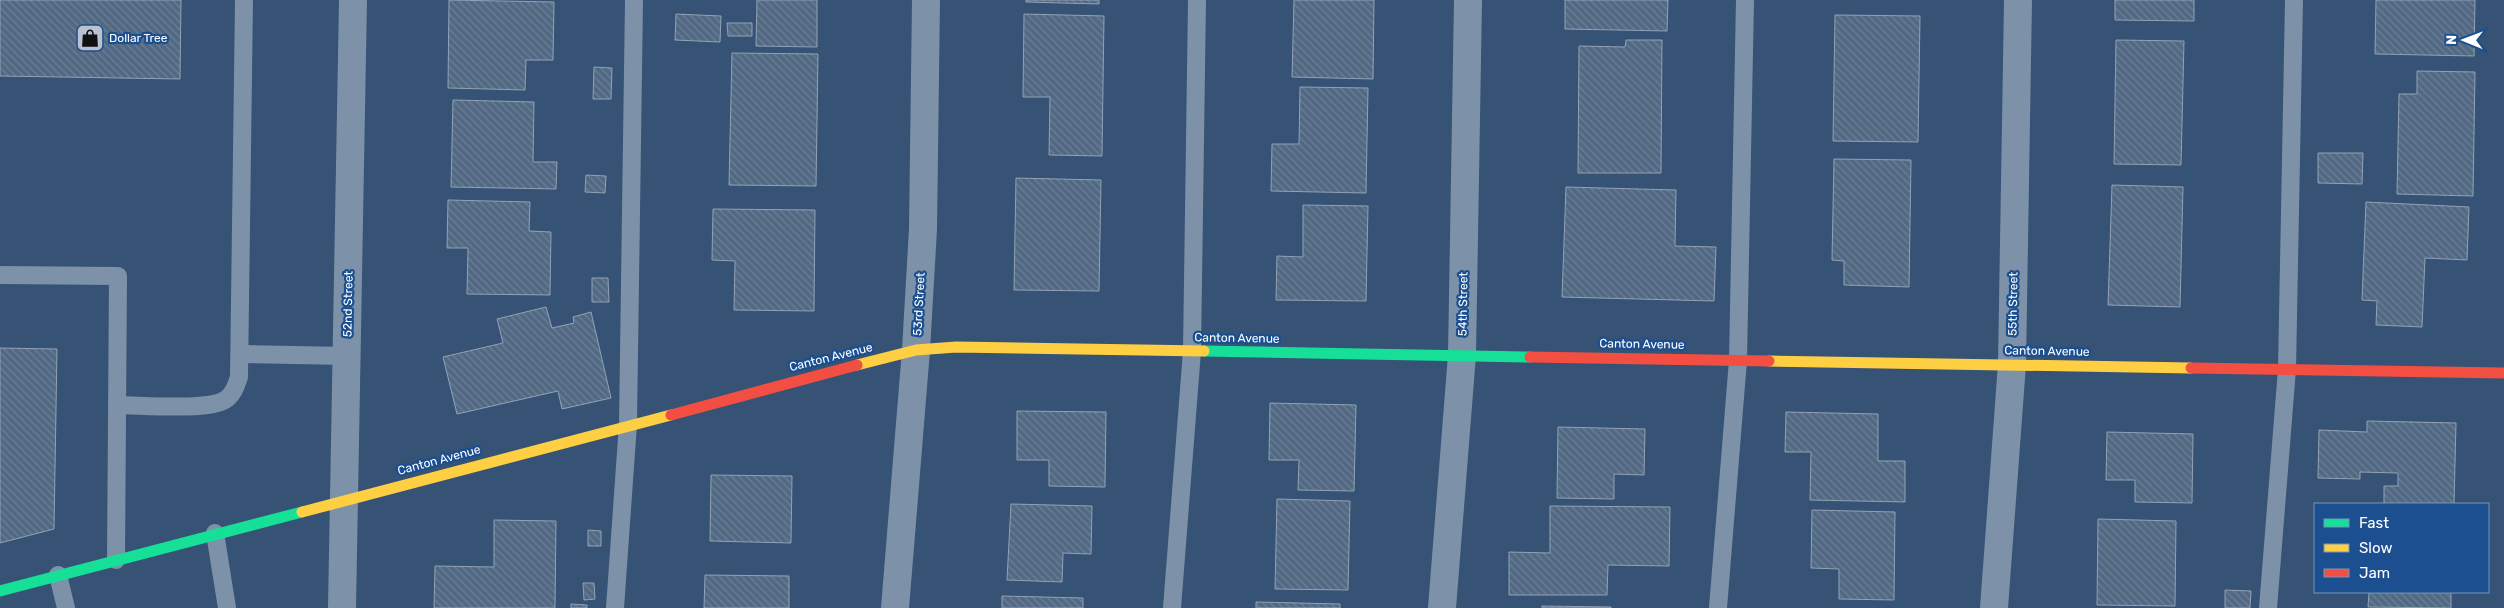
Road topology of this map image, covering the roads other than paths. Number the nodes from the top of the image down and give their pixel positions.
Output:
1 (244, 0) edge
2 (353, 0) edge
3 (634, 0) edge
4 (926, 0) edge
5 (1197, 0) edge
6 (1468, 0) edge
7 (1745, 0) edge
8 (2018, 0) edge
9 (2294, 0) edge
10 (0, 275) edge
11 (916, 350) junction
12 (1192, 351) junction
13 (240, 354) junction
14 (1462, 355) junction
15 (347, 356) junction
16 (1738, 360) junction
17 (2012, 364) junction
18 (2287, 369) junction
19 (2504, 373) edge
20 (117, 405) junction
21 (628, 424) junction
22 (345, 499) junction
23 (215, 534) junction
24 (116, 560) junction
25 (58, 575) junction
26 (0, 591) edge
27 (66, 608) edge
28 (227, 608) edge
29 (342, 608) edge
30 (615, 608) edge
31 (895, 608) edge
32 (1172, 608) edge
33 (1442, 608) edge
34 (1718, 608) edge
35 (1994, 608) edge
36 (2268, 608) edge

1 - 13 lane
2 - 15 street, 52nd Street
3 - 21 lane
4 - 11 street, 53rd Street
5 - 12 lane
6 - 14 street, 54th Street
7 - 16 lane
8 - 17 street, 55th Street
9 - 18 lane
10 - 20 lane
11 - 12 street, Canton Avenue
11 - 21 street, Canton Avenue
11 - 31 street, 53rd Street
12 - 14 street, Canton Avenue
12 - 32 lane
13 - 15 lane
13 - 20 lane
14 - 16 street, Canton Avenue
14 - 33 street, 54th Street
15 - 22 street, 52nd Street
16 - 17 street, Canton Avenue
16 - 34 lane
17 - 18 street, Canton Avenue
17 - 35 street, 55th Street
18 - 19 street, Canton Avenue
18 - 36 lane
20 - 24 lane
21 - 22 street, Canton Avenue
21 - 30 lane
22 - 23 street, Canton Avenue
22 - 29 street, 52nd Street
23 - 24 street, Canton Avenue
23 - 28 lane
24 - 25 street, Canton Avenue
25 - 26 street, Canton Avenue
25 - 27 lane

